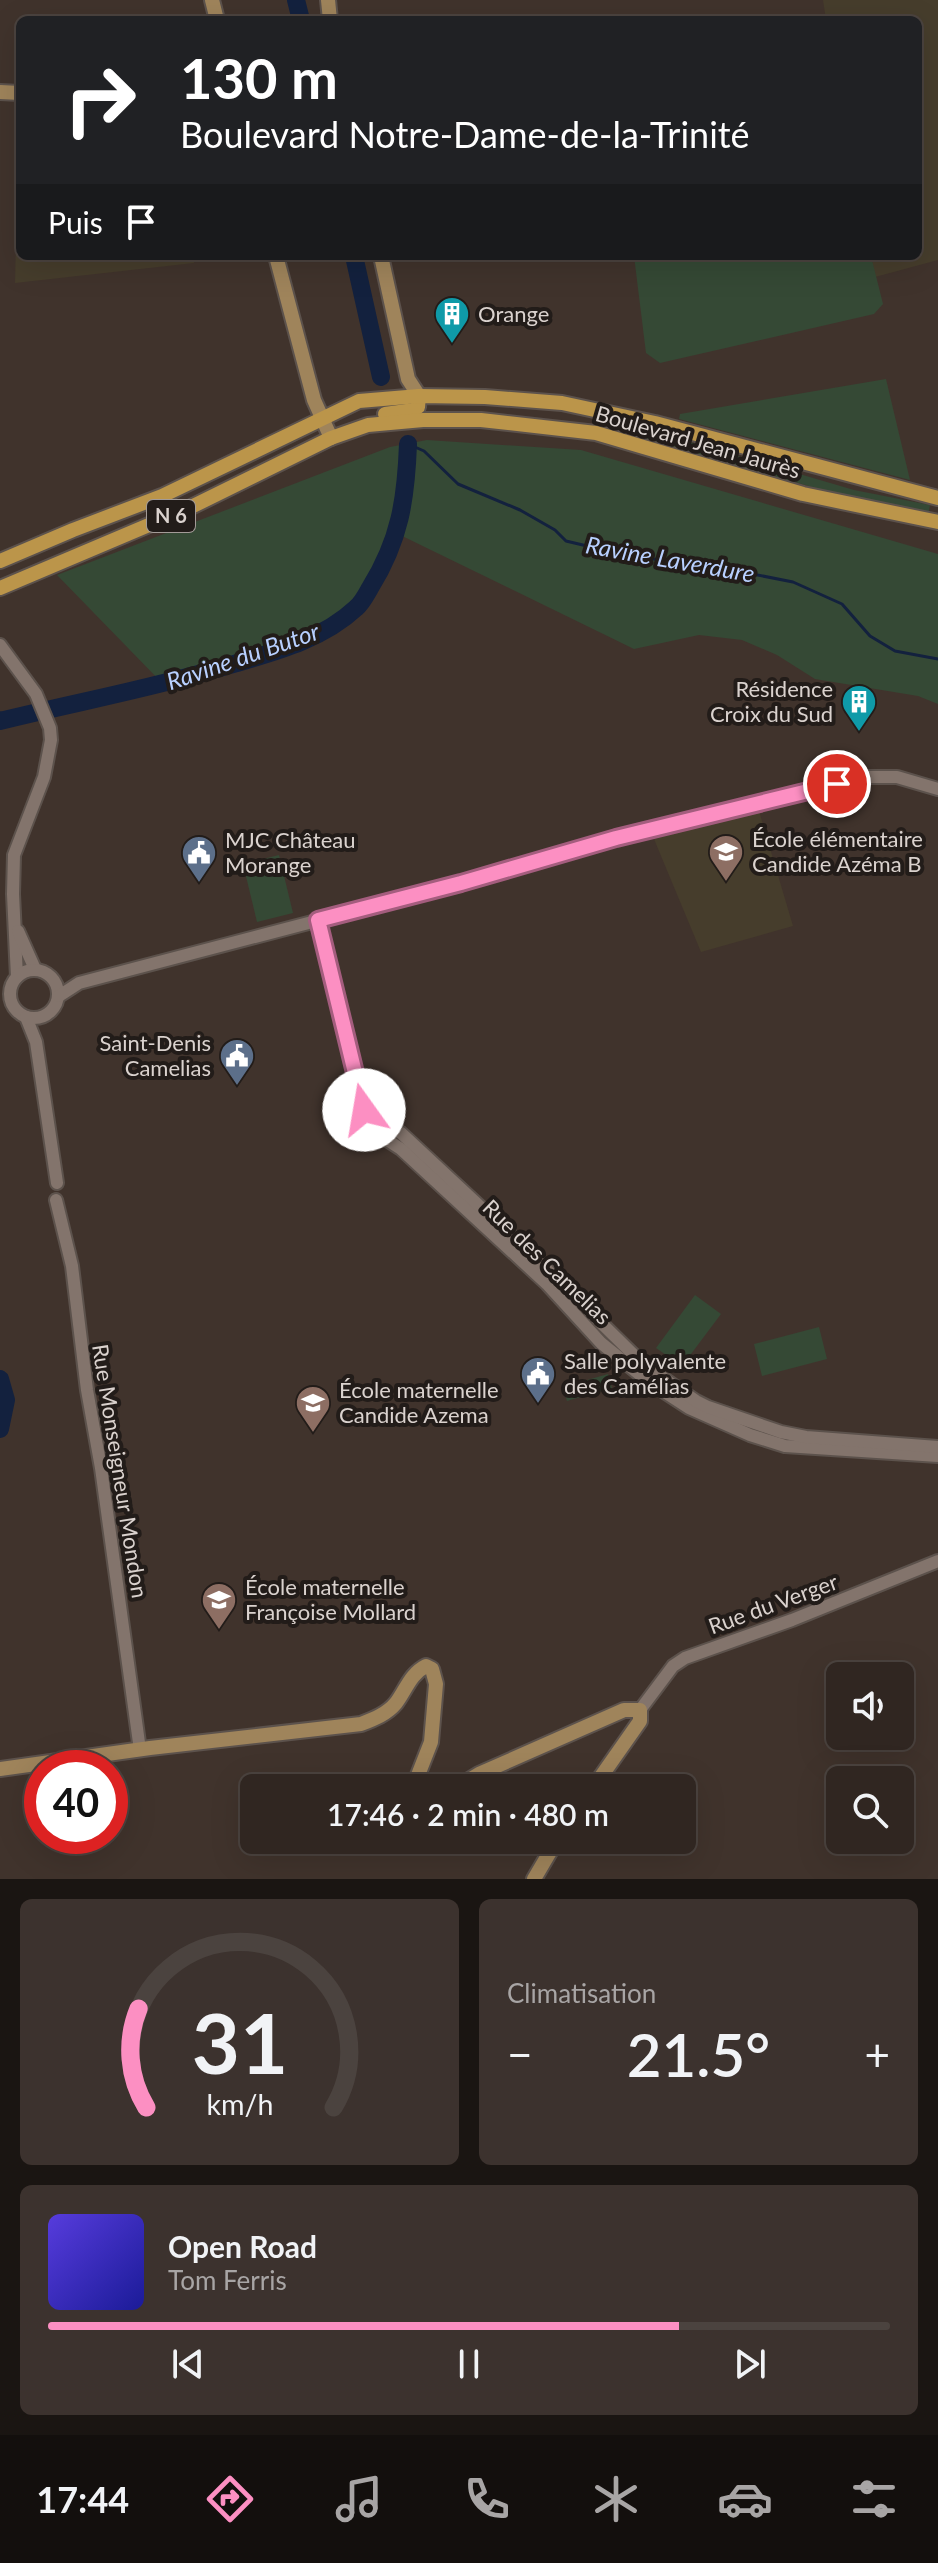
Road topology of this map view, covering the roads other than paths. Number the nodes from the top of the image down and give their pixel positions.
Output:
1 (277, 260) edge
2 (382, 260) edge
3 (419, 396) junction
4 (322, 418) junction
5 (368, 425) junction
6 (331, 438) junction
7 (938, 498) edge
8 (938, 522) edge
9 (0, 561) edge
10 (0, 588) edge
11 (0, 645) edge
12 (938, 789) edge
13 (318, 920) junction
14 (15, 924) junction
15 (35, 969) junction
16 (17, 977) junction
17 (54, 980) junction
18 (79, 983) junction
19 (59, 996) junction
20 (43, 1016) junction
21 (26, 1017) junction
22 (36, 1042) junction
23 (364, 1110) junction
24 (376, 1121) junction
25 (368, 1132) junction
26 (938, 1447) edge
27 (938, 1456) edge
28 (938, 1561) edge
29 (640, 1710) junction
30 (140, 1750) junction
31 (0, 1769) edge
32 (418, 1774) edge
33 (479, 1774) edge
34 (603, 1774) edge
35 (549, 1854) edge
36 (534, 1879) edge

1 - 4 main road
2 - 3 main road
3 - 4 main road, Boulevard Jean Jaurès / N 6
3 - 5 main road
3 - 7 main road, Boulevard Jean Jaurès / N 6
4 - 6 main road
4 - 9 main road, Boulevard Jean Jaurès / N 6
5 - 6 main road, Boulevard Jean Jaurès / N 6
5 - 8 main road, Boulevard Jean Jaurès / N 6
6 - 10 main road, Boulevard Jean Jaurès / N 6
11 - 14 street
12 - 13 street
13 - 18 street
13 - 23 street
14 - 15 street
14 - 16 street
15 - 16 street
15 - 17 street
16 - 21 street
17 - 18 street
17 - 19 street
18 - 19 street
19 - 20 street
20 - 21 street
20 - 22 street
21 - 22 street
22 - 30 street, Rue Monseigneur Mondon
23 - 24 street
23 - 25 street
24 - 25 street
24 - 26 street, Rue des Camelias
25 - 27 street, Rue des Camelias
28 - 29 street, Rue du Verger
29 - 33 main road
29 - 34 main road
30 - 31 main road
30 - 32 main road
35 - 36 main road

